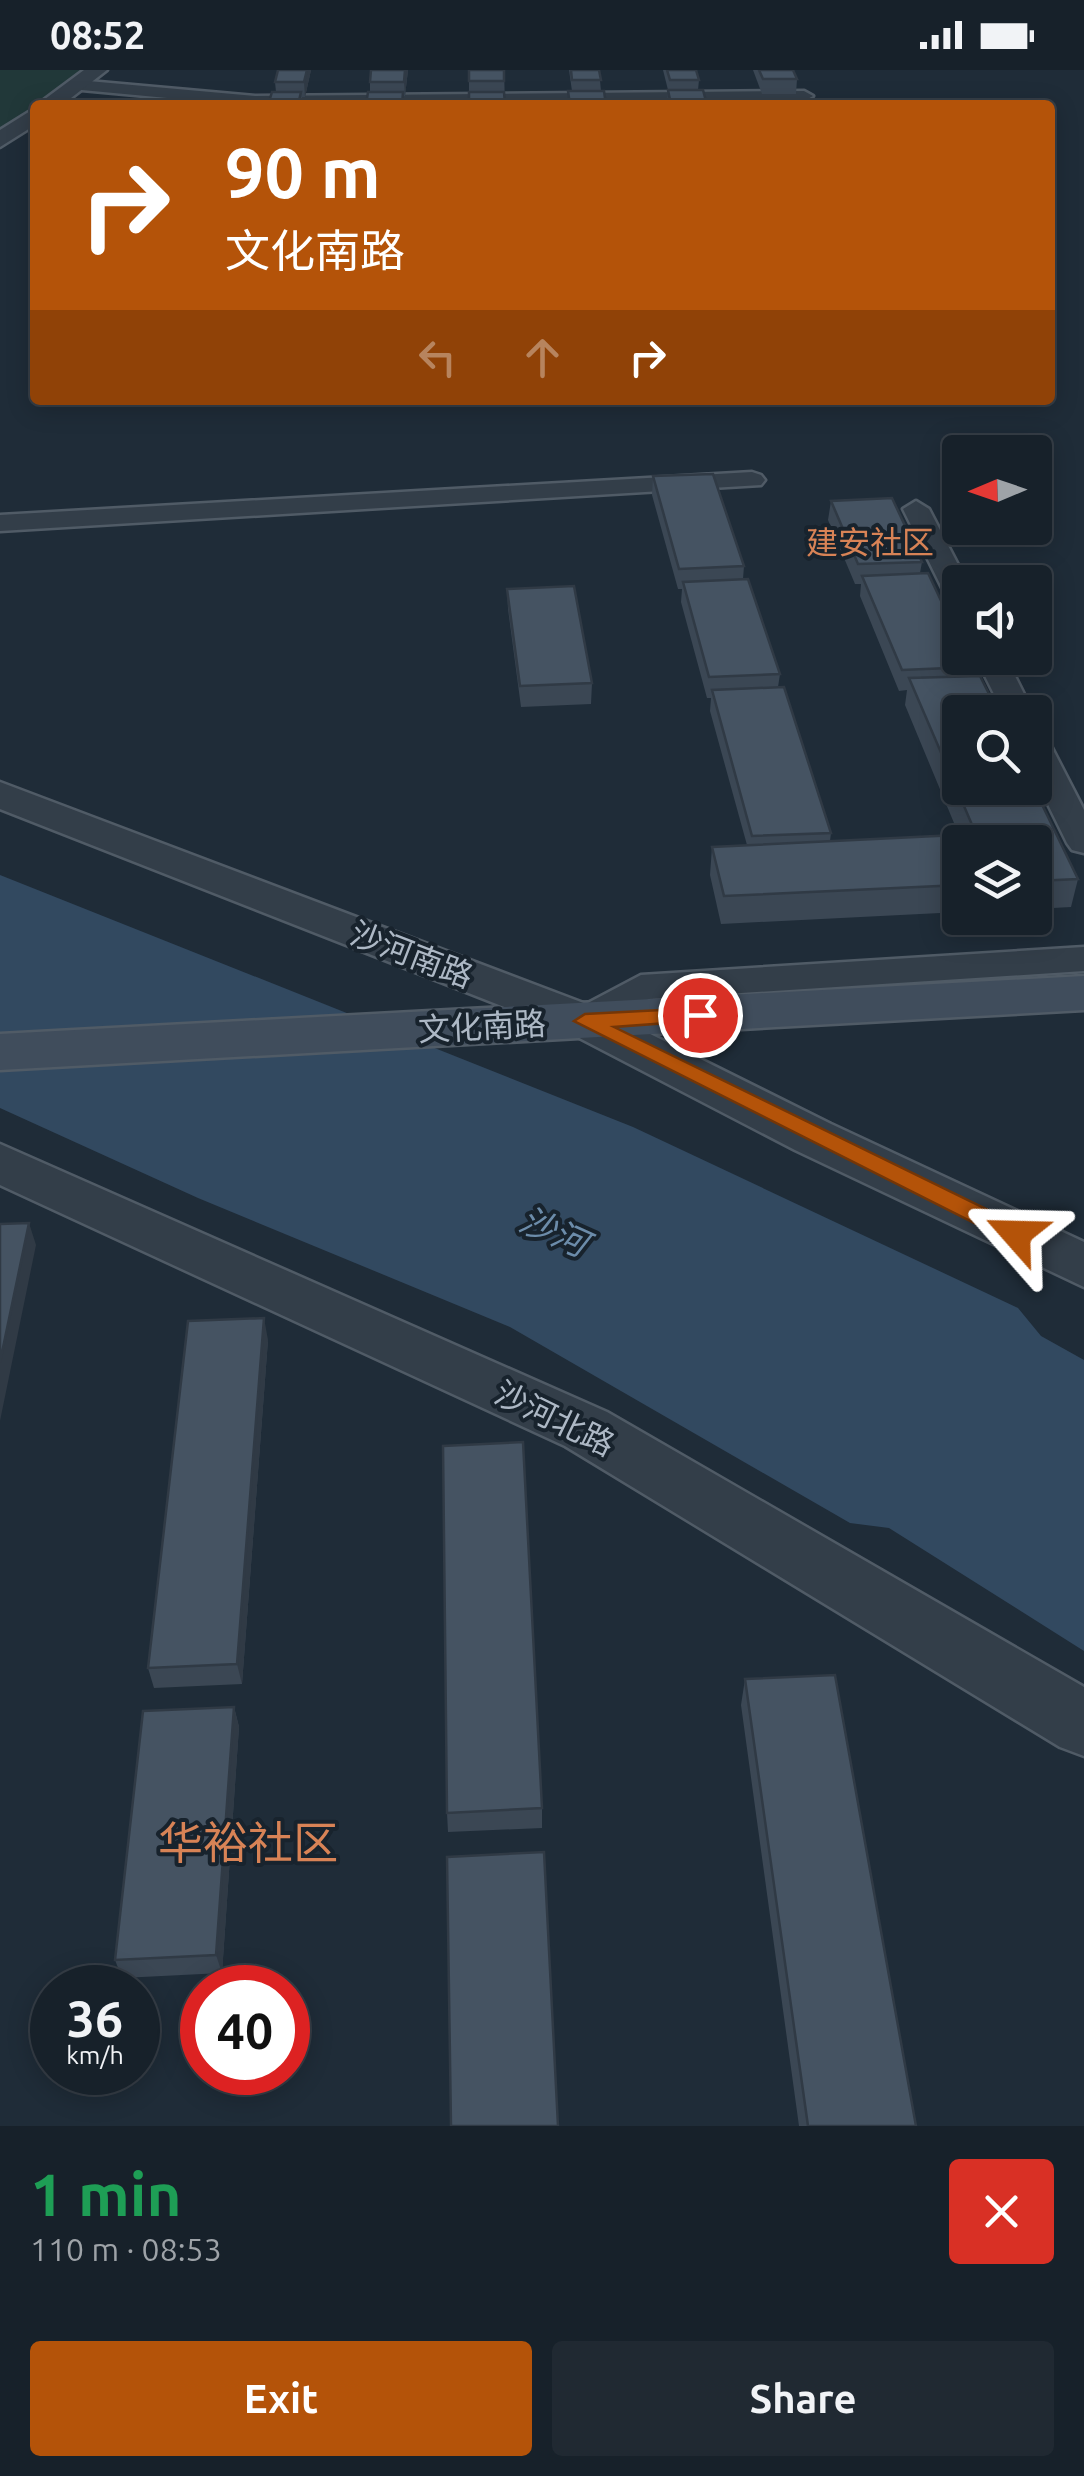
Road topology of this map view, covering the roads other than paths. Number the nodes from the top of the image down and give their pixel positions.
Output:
1 (97, 70) edge
2 (76, 84) junction
3 (804, 96) dead end
4 (55, 100) edge
5 (244, 100) edge
6 (364, 100) edge
7 (30, 119) edge
8 (0, 140) edge
9 (752, 480) dead end
10 (916, 509) dead end
11 (0, 524) edge
12 (944, 565) edge
13 (1052, 780) edge
14 (0, 794) edge
15 (1084, 843) edge
16 (1084, 960) edge
17 (1084, 993) edge
18 (585, 1021) junction
19 (0, 1052) edge
20 (0, 1163) edge
21 (1084, 1266) edge
22 (1084, 1724) edge

1 - 2 street
2 - 4 street
2 - 5 street
3 - 6 street
7 - 8 street
9 - 11 street
10 - 12 street
13 - 15 street
14 - 18 street, 沙河南路
16 - 18 street
17 - 18 main road, 文化南路
18 - 19 main road, 文化南路
18 - 21 street, 沙河南路
20 - 22 street, 沙河北路

